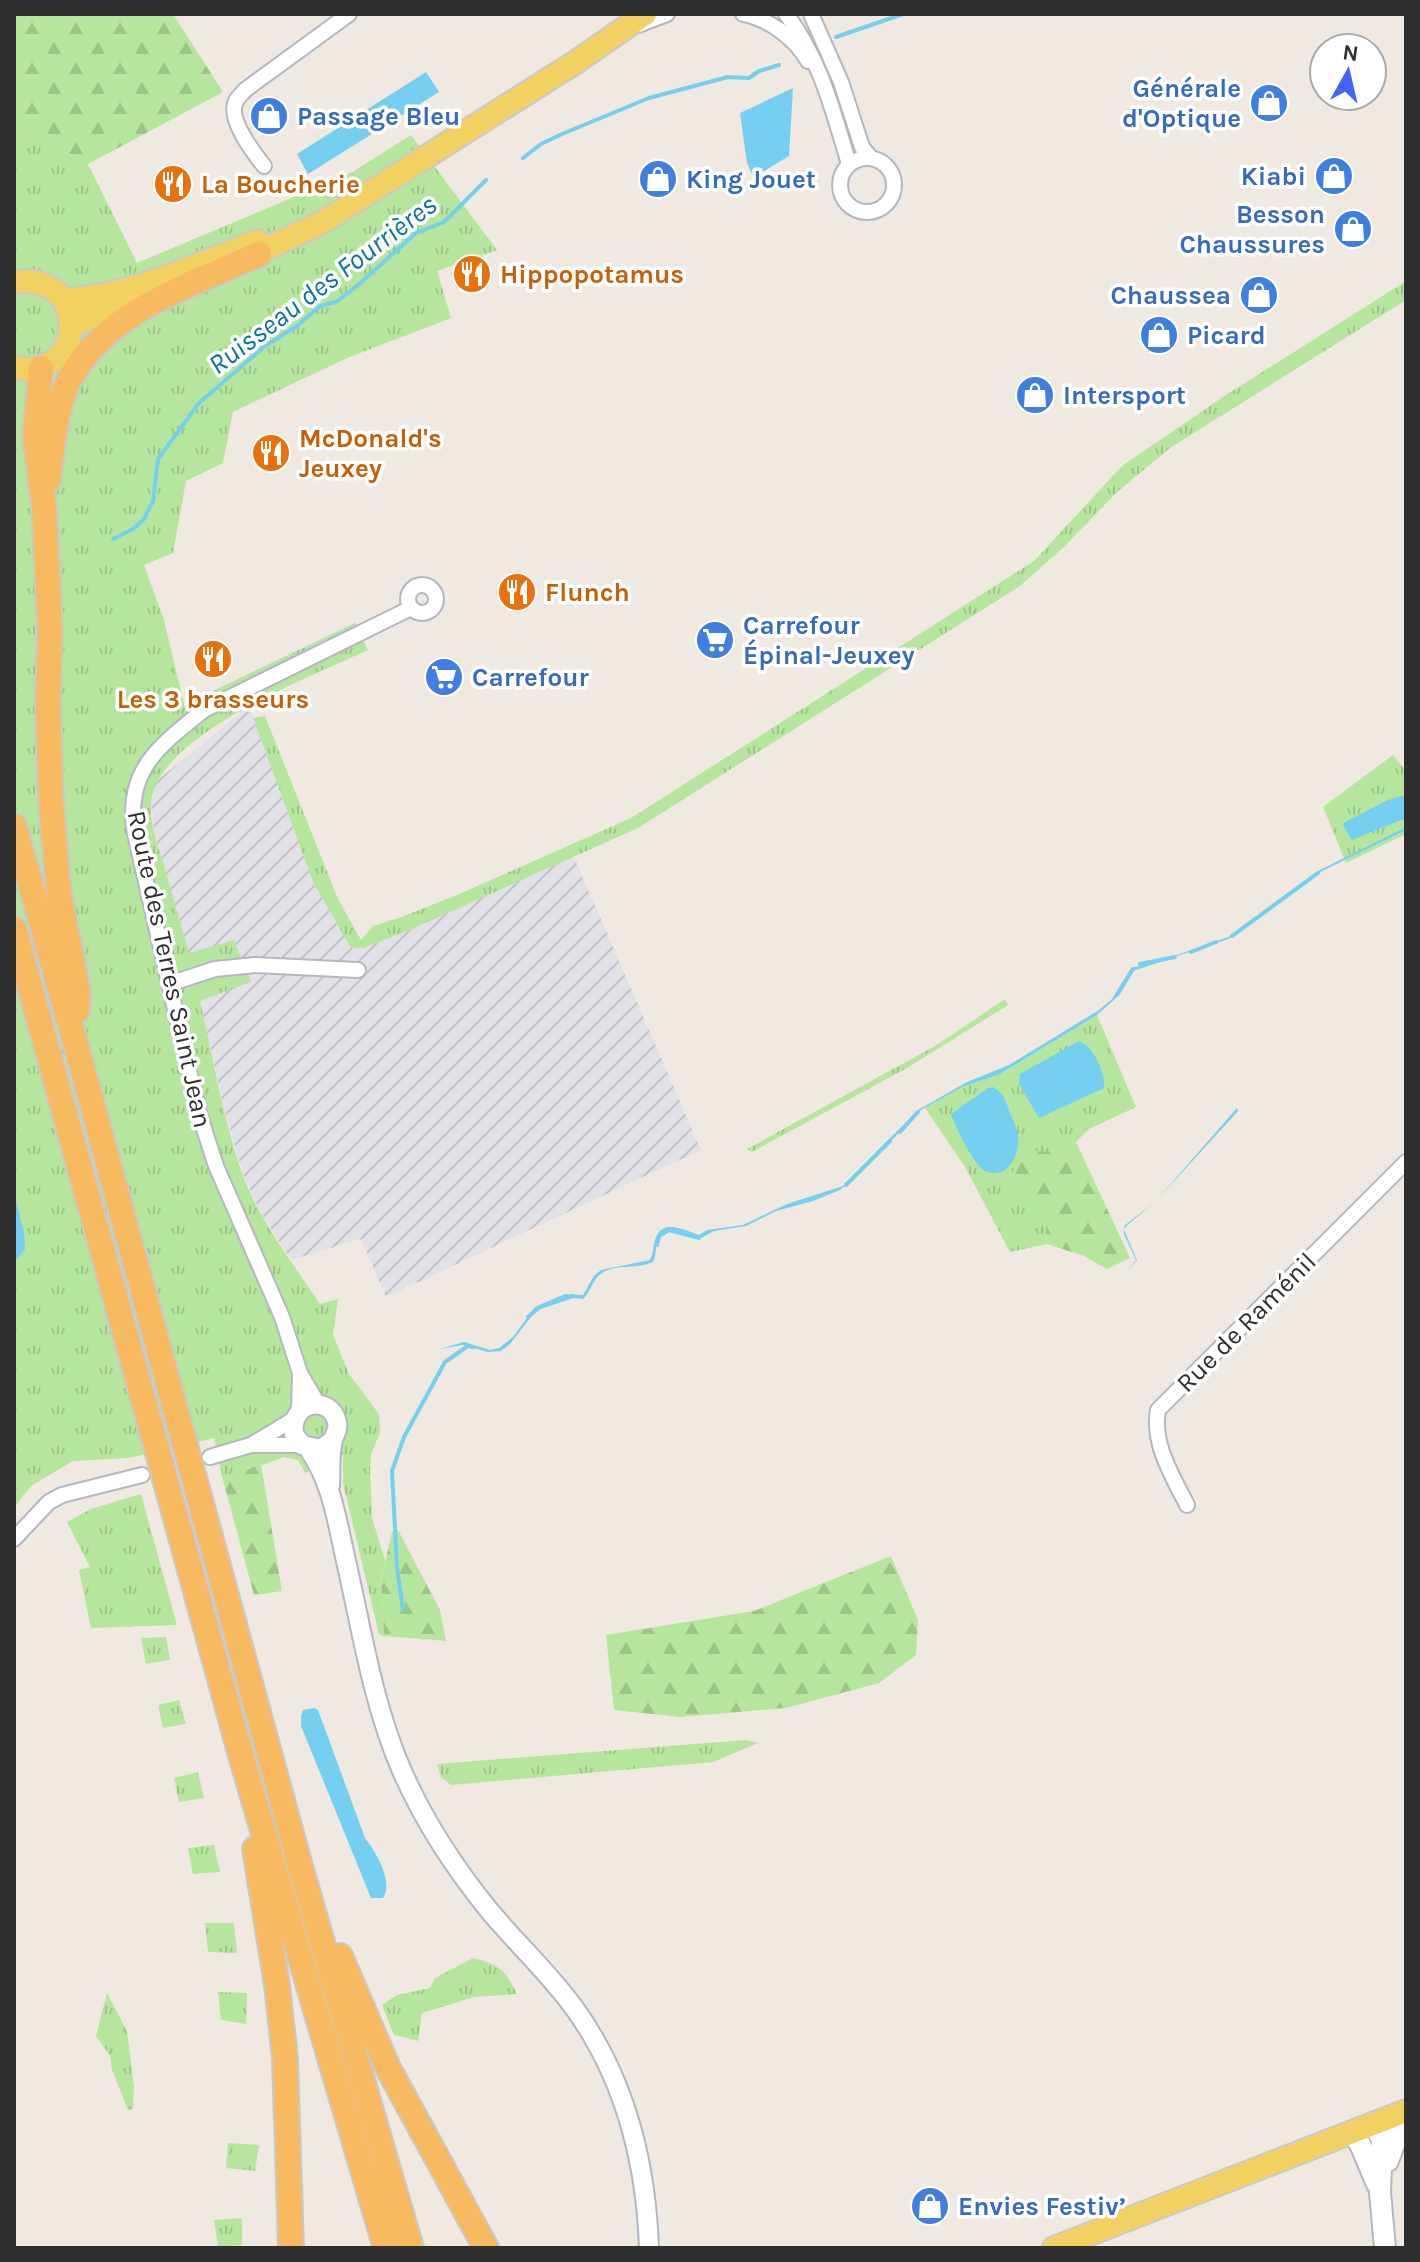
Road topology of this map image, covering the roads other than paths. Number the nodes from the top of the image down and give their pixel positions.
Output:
1 (349, 14) edge
2 (630, 14) edge
3 (645, 14) edge
4 (667, 14) edge
5 (743, 14) edge
6 (786, 14) edge
7 (811, 14) edge
8 (576, 62) junction
9 (825, 84) junction
10 (871, 158) junction
11 (849, 164) junction
12 (264, 166) dead end
13 (259, 254) junction
14 (14, 282) edge
15 (64, 299) junction
16 (72, 325) junction
17 (14, 367) edge
18 (41, 368) junction
19 (44, 507) junction
20 (411, 608) dead end
21 (14, 826) edge
22 (14, 929) edge
23 (14, 970) edge
24 (358, 970) dead end
25 (169, 984) junction
26 (38, 1014) junction
27 (76, 1045) junction
28 (1406, 1162) edge
29 (300, 1373) junction
30 (318, 1404) junction
31 (297, 1411) junction
32 (333, 1440) junction
33 (251, 1445) junction
34 (305, 1446) junction
35 (210, 1457) dead end
36 (142, 1475) dead end
37 (330, 1489) junction
38 (1187, 1505) dead end
39 (14, 1539) edge
40 (242, 1759) junction
41 (301, 1870) junction
42 (1406, 2111) edge
43 (1374, 2124) junction
44 (1351, 2132) junction
45 (1380, 2192) junction
46 (288, 2248) edge
47 (386, 2248) edge
48 (411, 2248) edge
49 (486, 2248) edge
50 (649, 2248) edge
51 (1054, 2248) edge
52 (1385, 2248) edge

1 - 12 street
2 - 15 main road
3 - 8 main road
4 - 8 street
5 - 9 street
6 - 9 street
7 - 10 street
8 - 13 main road
9 - 11 street
10 - 11 street
10 - 11 street
13 - 16 main road
13 - 19 highway
14 - 15 main road
15 - 16 main road
16 - 18 main road
17 - 18 main road
18 - 19 highway
19 - 27 highway
20 - 25 street, Route des Terres Saint Jean
21 - 27 highway
22 - 26 highway
23 - 26 highway
24 - 25 street
25 - 29 street, Route des Terres Saint Jean
26 - 40 highway
27 - 41 highway
28 - 38 street, Rue de Raménil
29 - 30 street, Route des Terres Saint Jean
29 - 31 street, Route des Terres Saint Jean
30 - 31 street
30 - 32 street
31 - 33 street
31 - 34 street
32 - 34 street
32 - 37 street
33 - 34 street
33 - 35 street
34 - 37 street
36 - 39 street
37 - 50 street
40 - 46 highway
40 - 47 highway
41 - 48 highway
41 - 49 highway
42 - 43 main road
42 - 45 main road
43 - 44 main road
43 - 45 main road
44 - 45 main road
44 - 51 main road
45 - 52 main road

